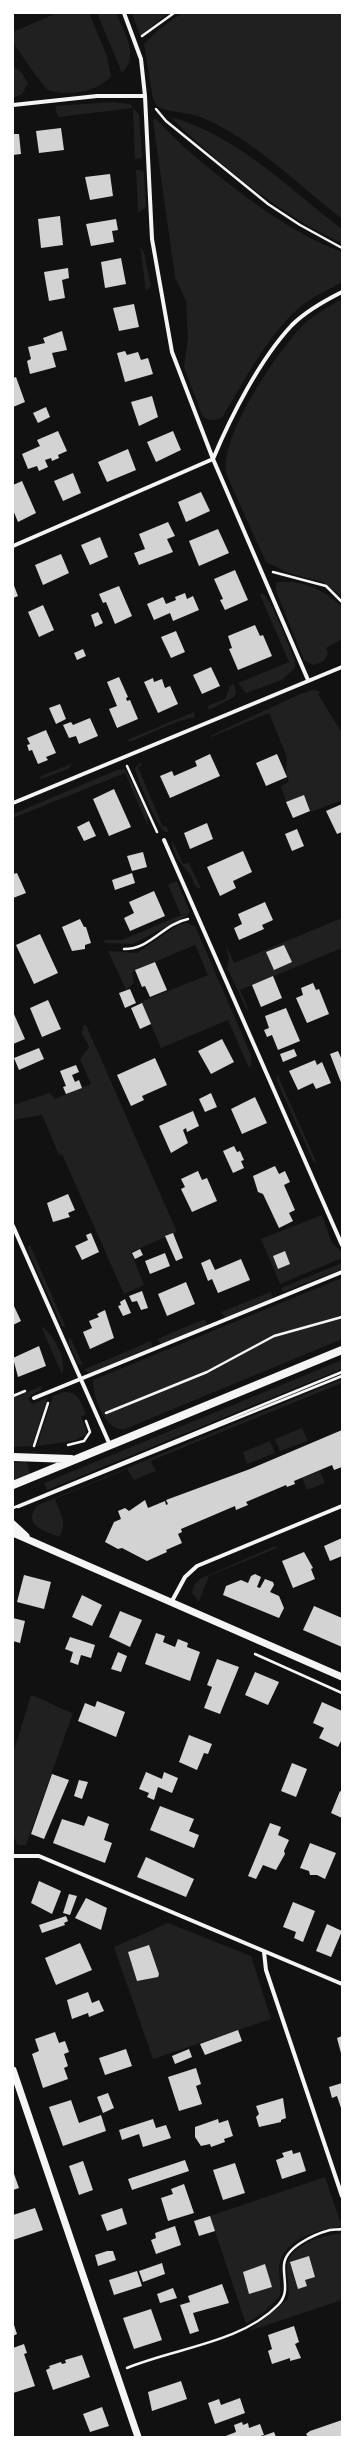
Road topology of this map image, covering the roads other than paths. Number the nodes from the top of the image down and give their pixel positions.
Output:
1 (124, 13) edge
2 (145, 96) junction
3 (13, 105) edge
4 (342, 292) edge
5 (213, 458) junction
6 (13, 546) edge
7 (342, 667) edge
8 (308, 680) junction
9 (13, 803) edge
10 (164, 840) road end
11 (13, 1226) edge
12 (342, 1245) edge
13 (342, 1272) edge
14 (342, 1350) edge
15 (81, 1380) junction
16 (34, 1398) dead end
17 (110, 1445) junction
18 (13, 1457) edge
19 (74, 1459) junction
20 (13, 1485) edge
21 (342, 1506) edge
22 (13, 1524) edge
23 (13, 1533) edge
24 (29, 1539) junction
25 (172, 1601) junction
26 (342, 1677) edge
27 (13, 1856) edge
28 (264, 1952) junction
29 (342, 1984) edge
30 (13, 2070) edge
31 (342, 2196) edge
32 (138, 2437) edge

1 - 2 street
2 - 3 street
2 - 5 street
4 - 5 street
5 - 6 street
5 - 8 street
7 - 8 street
8 - 9 street
10 - 12 street
11 - 15 street
13 - 15 street
14 - 17 main road
15 - 16 street
15 - 17 street
17 - 19 main road
18 - 19 main road
19 - 20 main road
21 - 25 street
22 - 24 street
23 - 24 street
24 - 25 street
25 - 26 street
27 - 28 street
28 - 29 street
28 - 31 street
30 - 32 street

